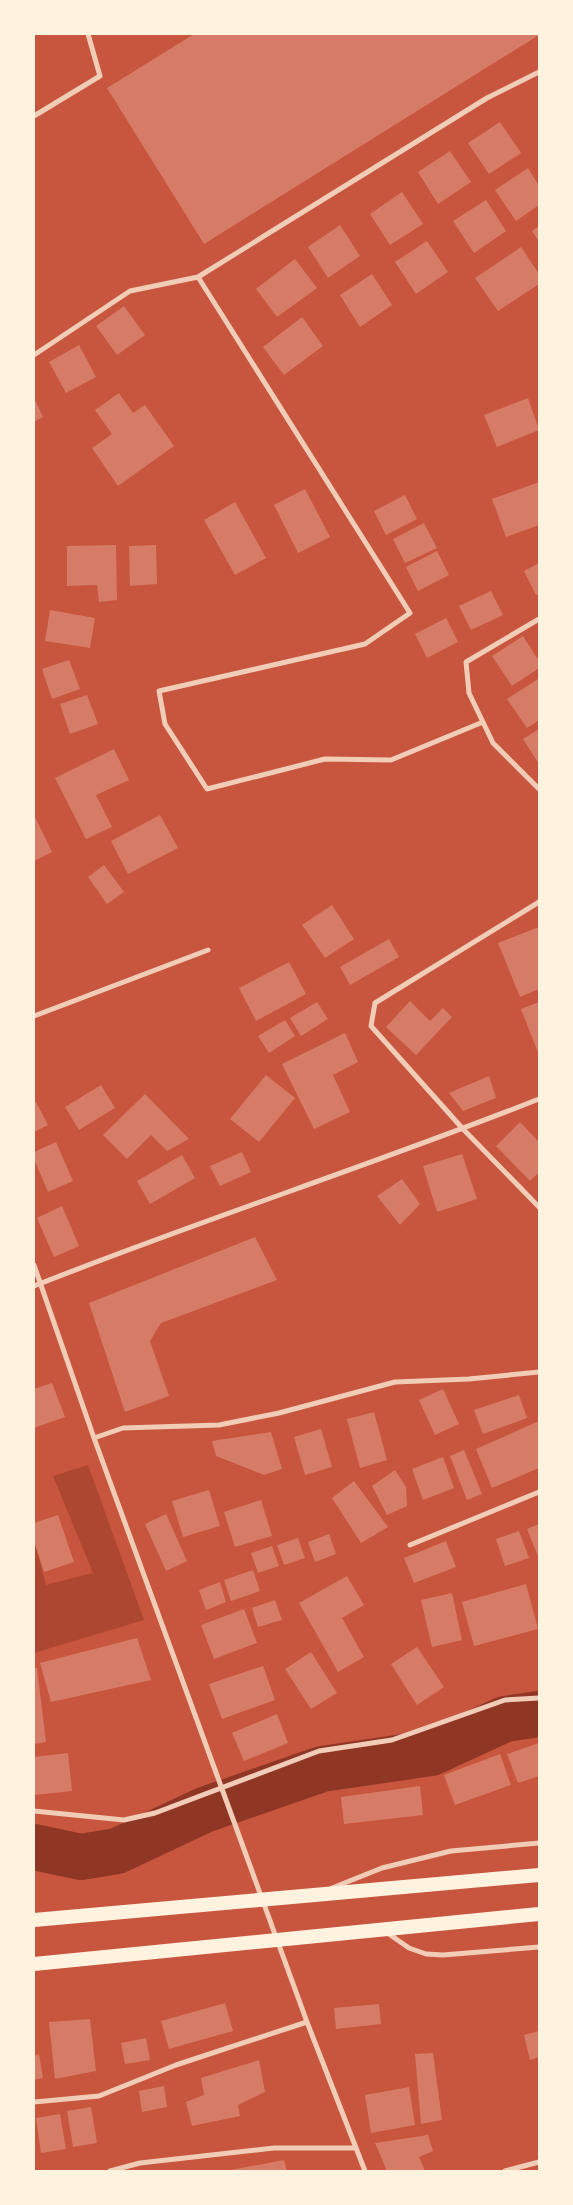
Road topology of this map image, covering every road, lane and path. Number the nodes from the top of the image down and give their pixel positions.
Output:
1 (88, 34) edge
2 (539, 72) edge
3 (34, 116) edge
4 (198, 277) junction
5 (34, 355) edge
6 (539, 619) edge
7 (483, 722) junction
8 (539, 789) edge
9 (539, 902) edge
10 (208, 950) dead end
11 (34, 1016) edge
12 (539, 1099) edge
13 (463, 1129) junction
14 (539, 1207) edge
15 (34, 1265) edge
16 (36, 1285) edge
17 (539, 1371) edge
18 (94, 1438) junction
19 (539, 1492) edge
20 (410, 1545) dead end
21 (539, 1698) edge
22 (224, 1790) junction
23 (34, 1811) edge
24 (539, 1843) edge
25 (539, 1875) edge
26 (318, 1894) junction
27 (264, 1900) junction
28 (539, 1914) edge
29 (34, 1920) edge
30 (382, 1929) junction
31 (278, 1939) junction
32 (539, 1947) edge
33 (34, 1964) edge
34 (307, 2022) junction
35 (34, 2102) edge
36 (356, 2148) junction
37 (539, 2162) edge
38 (110, 2171) edge
39 (365, 2171) edge
40 (505, 2171) edge

1 - 3 street
2 - 4 street
4 - 5 street
4 - 7 street
6 - 7 street
7 - 8 street
9 - 13 street
10 - 11 street
12 - 13 street
13 - 14 street
13 - 16 street
15 - 16 street
16 - 18 street
17 - 18 street
18 - 22 street
19 - 20 street
21 - 22 street
22 - 23 street
22 - 27 street
24 - 26 street
25 - 26 highway
26 - 27 highway
27 - 29 highway
27 - 31 street
28 - 30 highway
30 - 31 highway
30 - 32 street
31 - 33 highway
31 - 34 street
34 - 35 street
34 - 36 street
36 - 38 street
36 - 39 street
37 - 40 street

